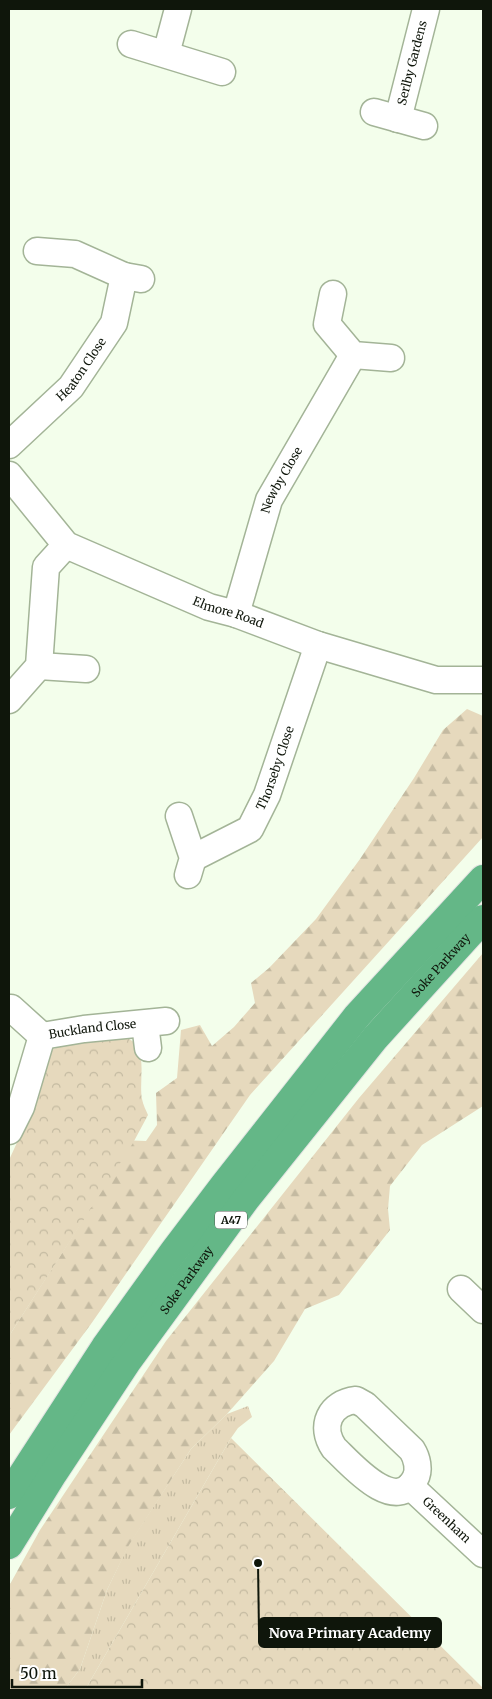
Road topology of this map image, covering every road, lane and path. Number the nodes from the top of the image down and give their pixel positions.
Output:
1 (178, 9) edge
2 (426, 9) edge
3 (131, 44) dead end
4 (166, 54) junction
5 (222, 72) dead end
6 (424, 126) dead end
7 (37, 251) dead end
8 (333, 294) dead end
9 (353, 355) junction
10 (391, 358) dead end
11 (9, 445) edge
12 (9, 475) edge
13 (66, 545) junction
14 (236, 614) junction
15 (318, 644) junction
16 (39, 666) junction
17 (86, 669) dead end
18 (483, 680) edge
19 (9, 700) edge
20 (179, 816) dead end
21 (483, 879) edge
22 (483, 919) edge
23 (11, 1008) dead end
24 (153, 1031) dead end
25 (42, 1036) junction
26 (9, 1131) edge
27 (461, 1289) dead end
28 (483, 1310) edge
29 (410, 1486) dead end
30 (9, 1495) edge
31 (9, 1545) edge
32 (483, 1554) edge

1 - 4 street
2 - 6 street, Serlby Gardens
3 - 4 street
4 - 5 street
7 - 11 street, Heaton Close
8 - 9 street
9 - 10 street
9 - 14 street, Newby Close
12 - 13 street, Elmore Road
13 - 14 street, Elmore Road
13 - 16 street
14 - 15 street, Elmore Road
15 - 18 street, Elmore Road
15 - 20 street, Thorseby Close
16 - 17 street
16 - 19 street
21 - 30 highway, A47
22 - 31 highway, Soke Parkway / A47
23 - 25 street, Buckland Close
24 - 25 street, Buckland Close
25 - 26 street, Buckland Close
27 - 28 street
29 - 32 street, Greenham

